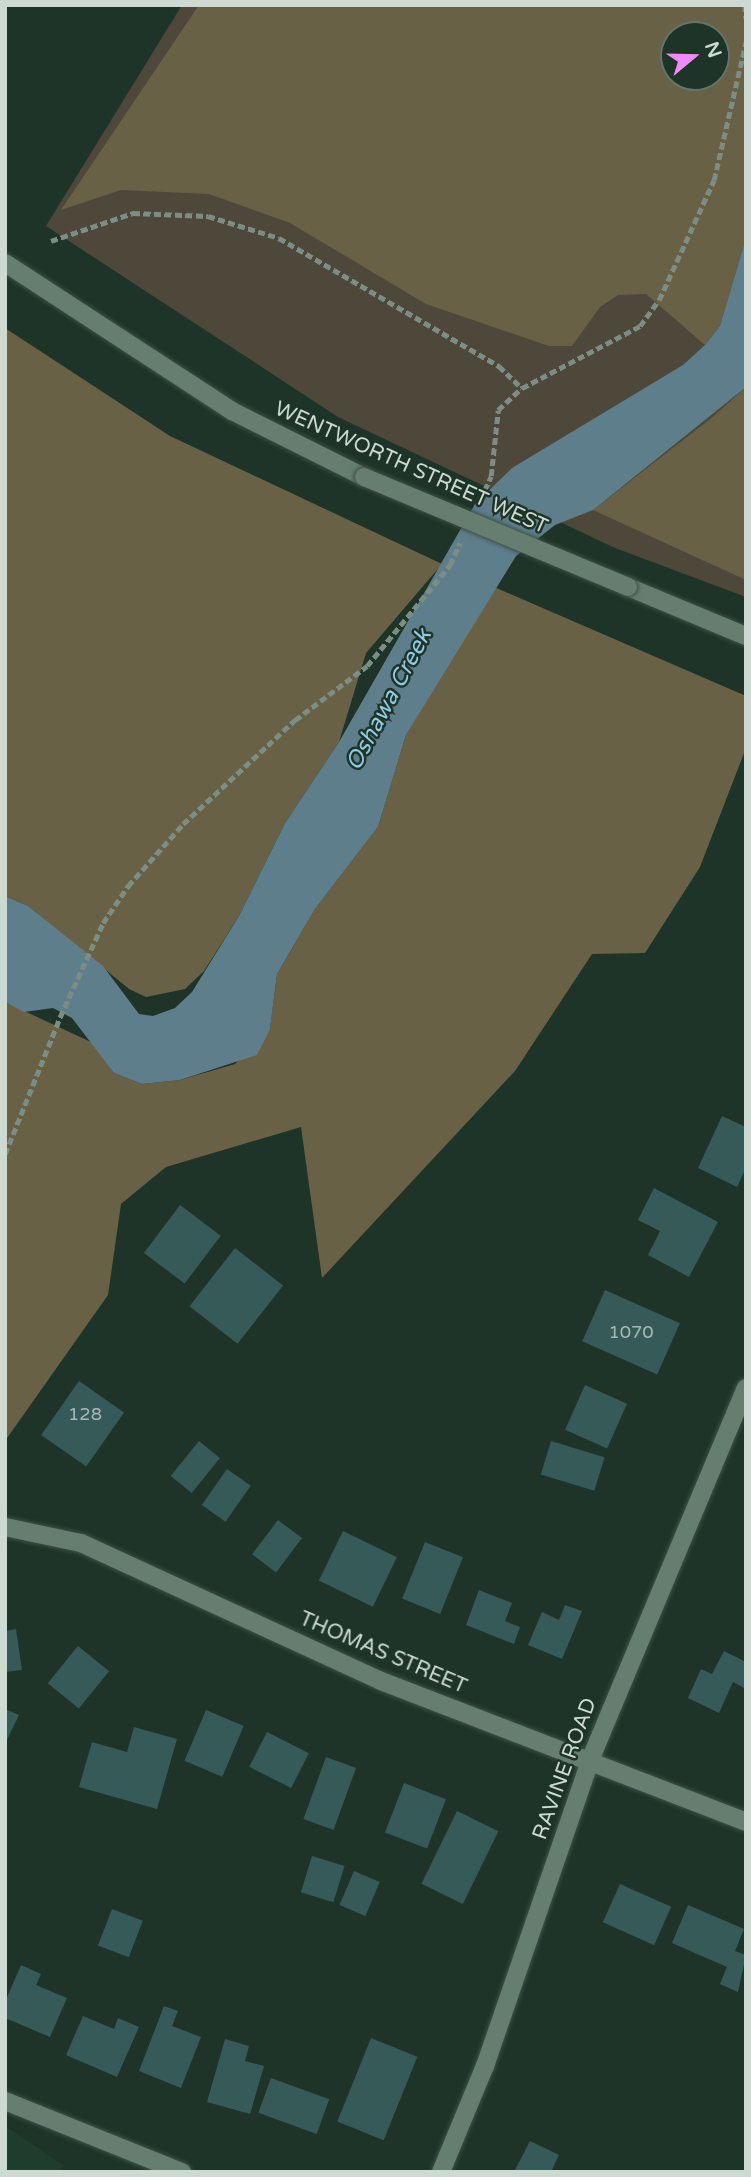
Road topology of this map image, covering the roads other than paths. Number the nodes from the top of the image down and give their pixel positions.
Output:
1 (5, 263) edge
2 (746, 636) edge
3 (746, 1388) edge
4 (5, 1527) edge
5 (591, 1758) junction
6 (746, 1822) edge
7 (5, 2101) edge
8 (182, 2172) edge
9 (441, 2172) edge

1 - 2 street, WENTWORTH STREET WEST, bridge
3 - 5 street, RAVINE ROAD
4 - 5 street, THOMAS STREET
5 - 6 street, THOMAS STREET
5 - 9 street, RAVINE ROAD
7 - 8 street

